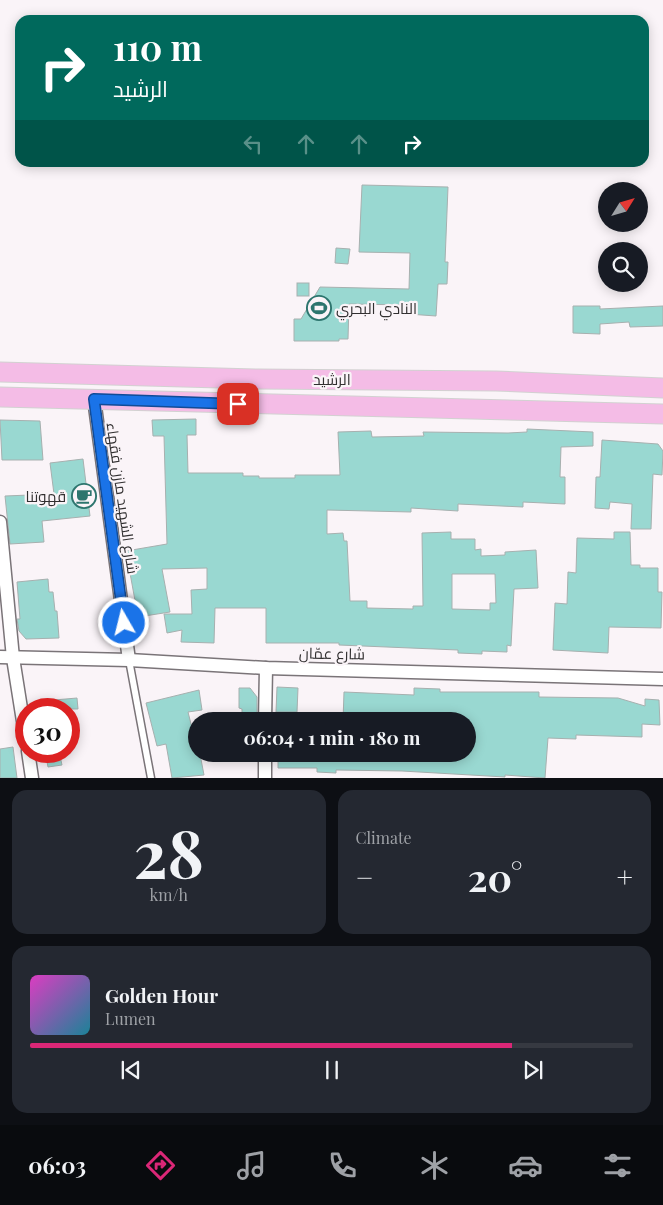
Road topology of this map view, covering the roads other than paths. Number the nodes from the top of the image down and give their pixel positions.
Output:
1 (0, 372) edge
2 (663, 388) edge
3 (0, 397) edge
4 (94, 399) junction
5 (663, 414) edge
6 (0, 522) edge
7 (0, 657) edge
8 (13, 658) junction
9 (129, 660) junction
10 (266, 668) junction
11 (663, 680) edge
12 (19, 698) edge
13 (265, 712) edge
14 (265, 762) edge
15 (30, 763) edge
16 (32, 778) edge
17 (151, 778) edge
18 (265, 778) edge

1 - 2 main road, الرشيد
3 - 4 main road, الرشيد
4 - 5 main road, الرشيد
4 - 9 street, شارع الشهيد مازن فقهاء
6 - 8 street
7 - 8 street, شارع عمّان
8 - 9 street, شارع عمّان
8 - 12 street
9 - 10 street, شارع عمّان
9 - 17 lane, شارع الشهيد مازن فقهاء
10 - 11 street, شارع عمّان
10 - 13 street
14 - 18 street
15 - 16 street

